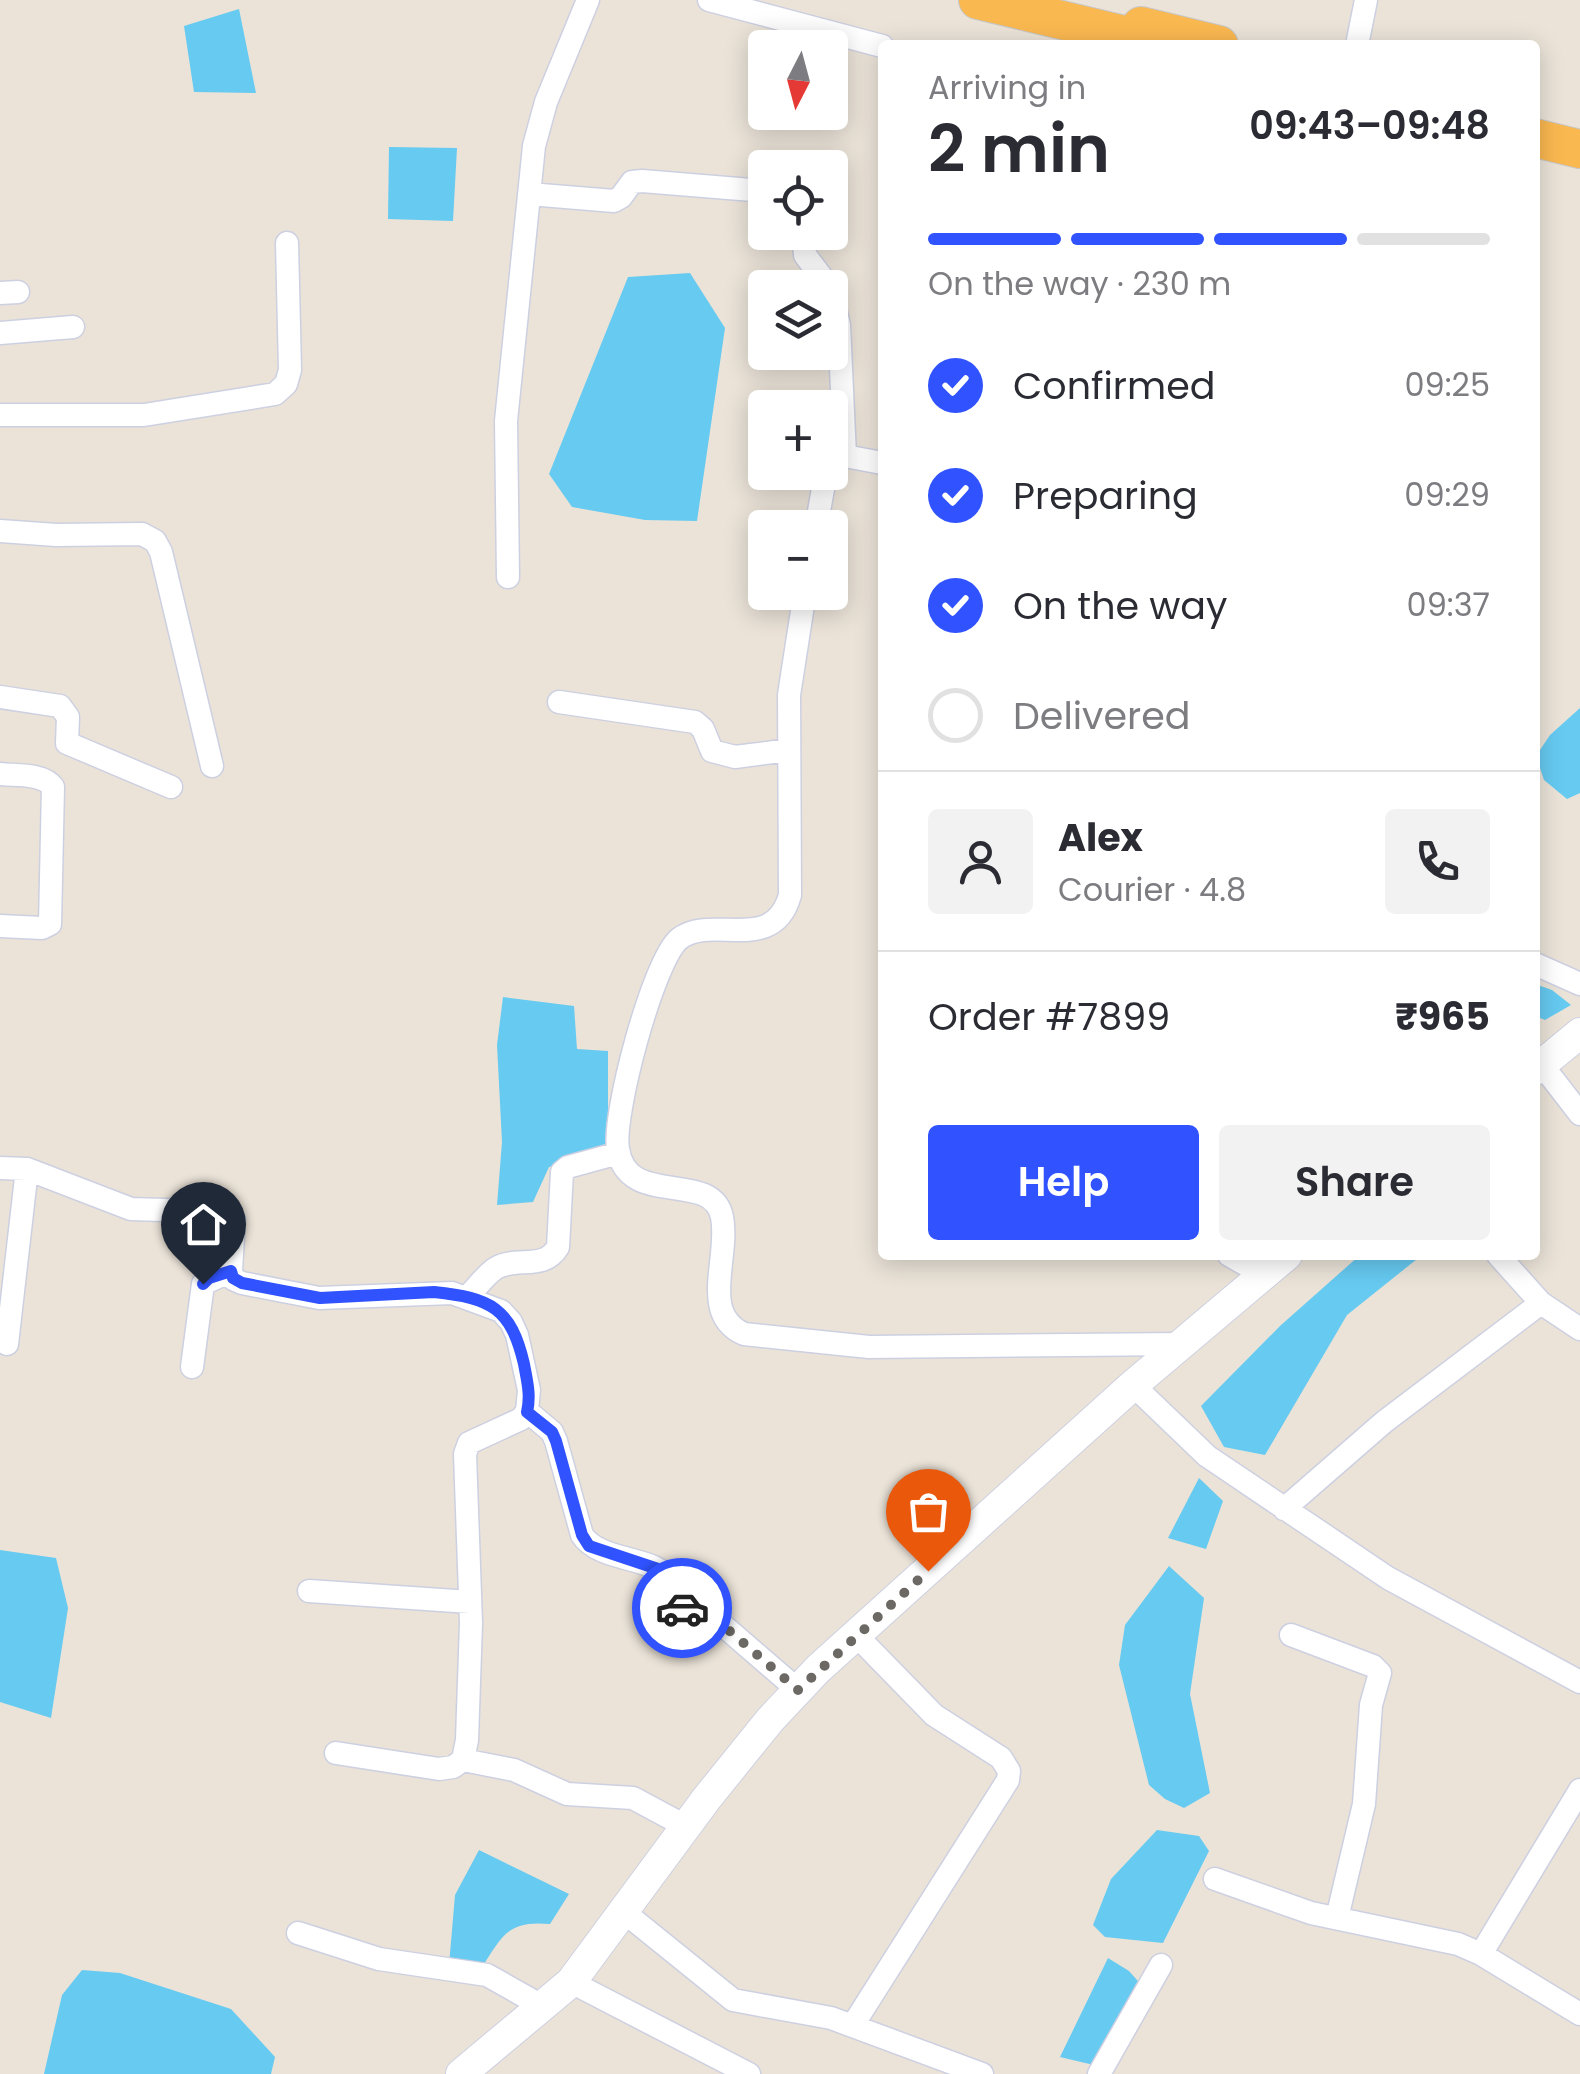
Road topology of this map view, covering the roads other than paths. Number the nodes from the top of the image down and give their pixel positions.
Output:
1 (588, 0) edge
2 (709, 0) edge
3 (978, 0) edge
4 (1036, 0) edge
5 (1366, 0) edge
6 (1149, 28) edge
7 (1198, 40) edge
8 (1358, 40) edge
9 (878, 45) edge
10 (1540, 123) edge
11 (1580, 132) edge
12 (1540, 139) edge
13 (1580, 149) edge
14 (748, 191) edge
15 (528, 194) junction
16 (286, 243) dead end
17 (73, 327) dead end
18 (0, 332) edge
19 (0, 415) edge
20 (848, 460) edge
21 (878, 462) edge
22 (0, 531) edge
23 (508, 577) dead end
24 (802, 610) edge
25 (0, 697) edge
26 (559, 702) dead end
27 (789, 750) junction
28 (212, 766) dead end
29 (0, 774) edge
30 (171, 788) dead end
31 (0, 926) edge
32 (1540, 966) edge
33 (1580, 984) edge
34 (1580, 1034) edge
35 (1540, 1066) edge
36 (1540, 1070) edge
37 (1580, 1114) edge
38 (619, 1153) junction
39 (0, 1168) edge
40 (26, 1169) junction
41 (1238, 1260) edge
42 (1282, 1260) edge
43 (1502, 1260) edge
44 (231, 1271) junction
45 (1264, 1275) junction
46 (466, 1298) junction
47 (1541, 1304) junction
48 (1580, 1329) edge
49 (7, 1344) dead end
50 (1182, 1344) junction
51 (192, 1366) dead end
52 (1134, 1386) junction
53 (527, 1412) junction
54 (1284, 1508) junction
55 (309, 1591) dead end
56 (470, 1602) junction
57 (856, 1635) junction
58 (1292, 1635) dead end
59 (1580, 1682) edge
60 (798, 1690) junction
61 (336, 1753) dead end
62 (463, 1760) junction
63 (1580, 1790) edge
64 (686, 1827) junction
65 (1215, 1878) dead end
66 (624, 1912) junction
67 (1337, 1918) junction
68 (298, 1933) dead end
69 (1481, 1954) junction
70 (1161, 1965) dead end
71 (571, 1982) junction
72 (542, 2006) junction
73 (1580, 2014) edge
74 (853, 2025) junction
75 (468, 2072) edge
76 (749, 2074) edge
77 (982, 2074) edge
78 (1099, 2074) edge

1 - 15 street
2 - 9 street
3 - 6 highway
4 - 6 highway
5 - 8 street
6 - 7 highway
10 - 11 highway
12 - 13 highway
14 - 15 street
15 - 23 street
16 - 19 street
17 - 18 street
20 - 21 street
22 - 28 street
24 - 27 street
25 - 30 street
26 - 27 street
27 - 38 street
29 - 31 street
32 - 33 street
34 - 35 main road
36 - 37 street
38 - 46 street
38 - 50 street
39 - 40 street
40 - 44 street
40 - 49 street
41 - 45 street
42 - 45 main road
43 - 47 street
44 - 46 street
44 - 51 street
45 - 50 main road
46 - 53 street
47 - 48 street
47 - 54 street
50 - 52 main road
52 - 54 street
52 - 57 main road
53 - 56 street
53 - 60 street
54 - 59 street
55 - 56 street
56 - 62 street
57 - 60 main road
57 - 74 street
58 - 67 street
60 - 64 main road
61 - 62 street
62 - 64 street
63 - 69 street
64 - 66 main road
65 - 67 street
66 - 71 main road
66 - 74 street
67 - 69 street
68 - 72 street
69 - 73 street
70 - 78 street
71 - 72 main road
71 - 76 street
72 - 75 main road
74 - 77 street

